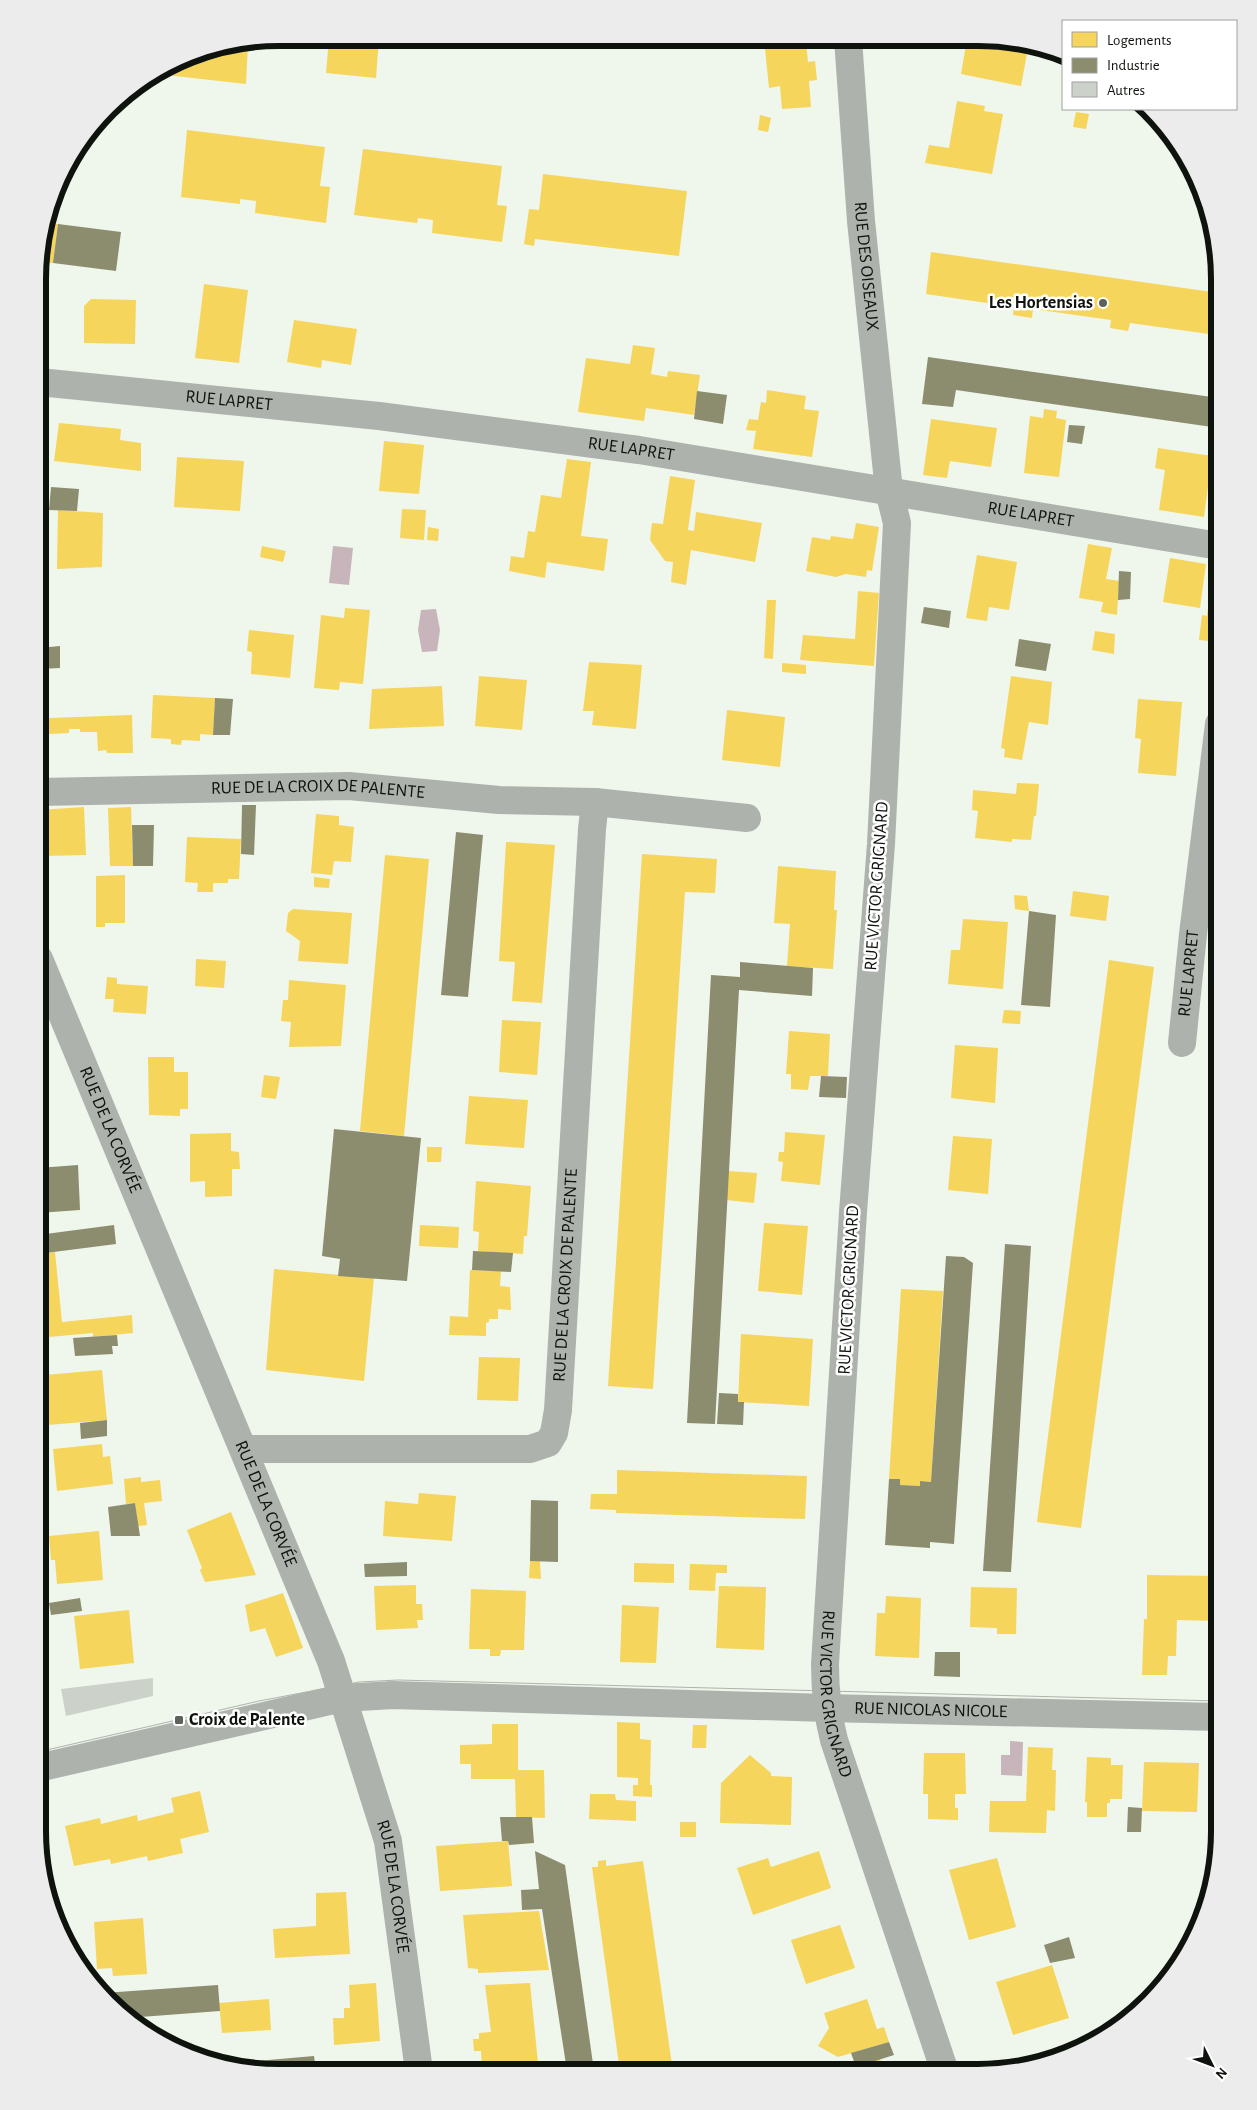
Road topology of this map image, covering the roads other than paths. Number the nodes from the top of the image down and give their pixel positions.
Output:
1 (849, 46) edge
2 (46, 383) edge
3 (889, 491) junction
4 (1211, 545) edge
5 (1211, 788) edge
6 (46, 792) edge
7 (595, 802) junction
8 (747, 818) dead end
9 (46, 975) edge
10 (1182, 1043) dead end
11 (244, 1449) junction
12 (342, 1698) junction
13 (826, 1708) junction
14 (1211, 1716) edge
15 (46, 1766) edge
16 (418, 2064) edge
17 (941, 2064) edge

1 - 3 street, RUE DES OISEAUX
2 - 3 street, RUE LAPRET
3 - 4 street, RUE LAPRET
3 - 13 street, RUE VICTOR GRIGNARD
5 - 10 street, RUE LAPRET
6 - 7 street, RUE DE LA CROIX DE PALENTE
7 - 8 street, RUE DE LA CROIX DE PALENTE
7 - 11 street, RUE DE LA CROIX DE PALENTE
9 - 11 street, RUE DE LA CORVÉE
11 - 12 street, RUE DE LA CORVÉE
12 - 13 street, RUE NICOLAS NICOLE
12 - 15 street, RUE NICOLAS NICOLE
12 - 16 street, RUE DE LA CORVÉE
13 - 14 street, RUE NICOLAS NICOLE
13 - 17 street, RUE VICTOR GRIGNARD

